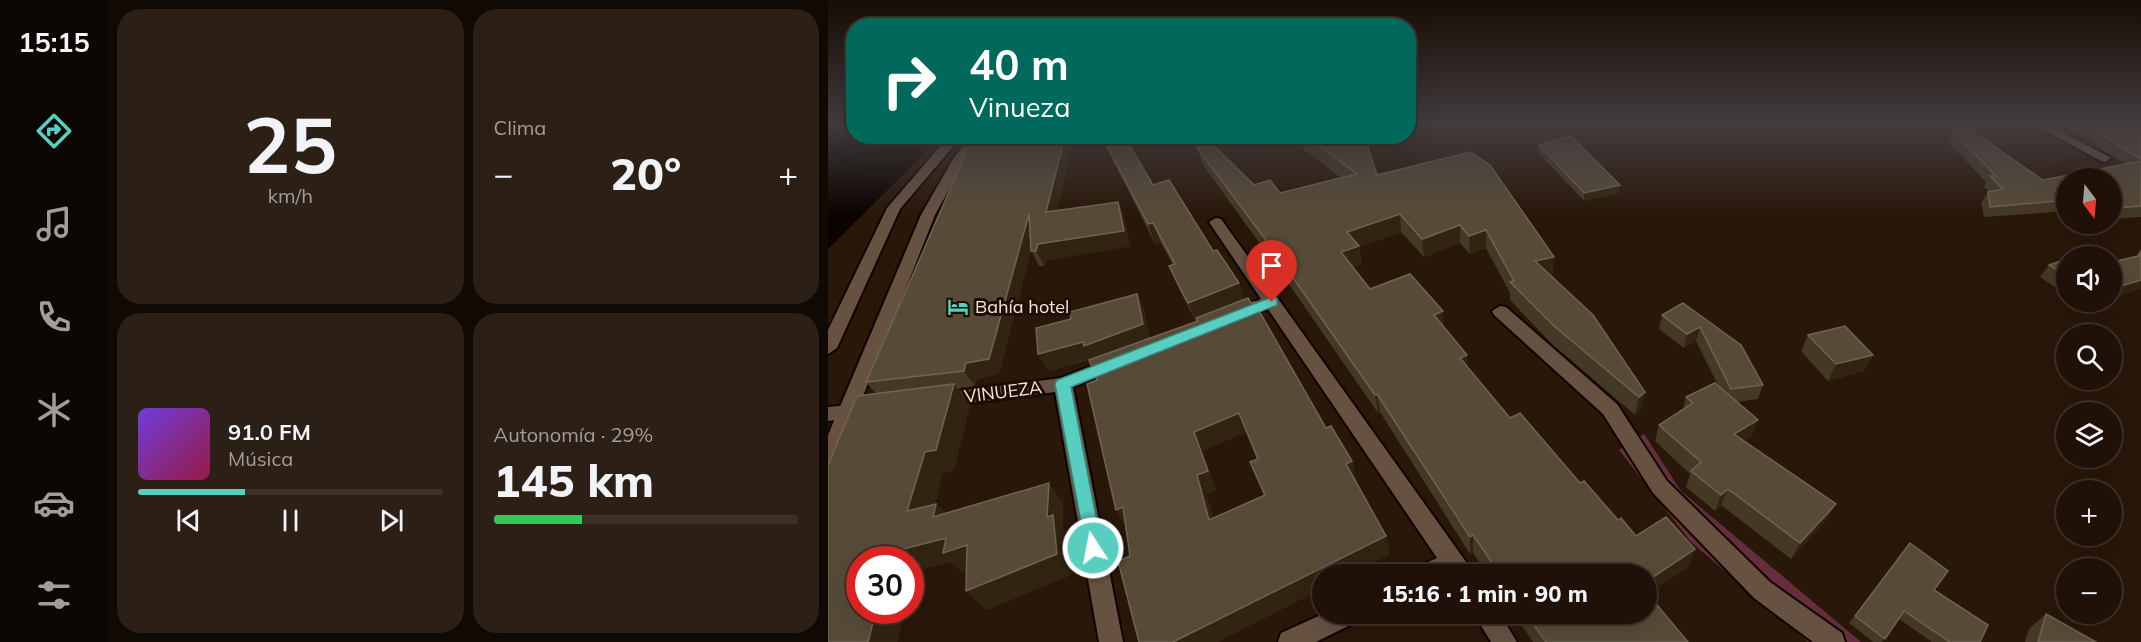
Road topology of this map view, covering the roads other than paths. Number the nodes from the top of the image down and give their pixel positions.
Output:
1 (940, 155) edge
2 (962, 155) edge
3 (2099, 155) edge
4 (2105, 158) dead end
5 (1216, 222) dead end
6 (1272, 302) junction
7 (1500, 311) dead end
8 (1217, 323) edge
9 (828, 348) edge
10 (1129, 358) edge
11 (1063, 384) junction
12 (926, 402) edge
13 (880, 408) edge
14 (837, 413) edge
15 (828, 459) edge
16 (1453, 564) edge
17 (1327, 624) edge
18 (1492, 624) edge
19 (1111, 642) edge
20 (1290, 642) edge
21 (1504, 642) edge
22 (1833, 642) edge

1 - 9 street
2 - 14 street
3 - 4 street
5 - 6 street
6 - 8 street
6 - 16 street
7 - 22 street
10 - 11 street, VINUEZA
11 - 12 street, VINUEZA
11 - 19 street
13 - 14 street
14 - 15 street
17 - 20 street
18 - 21 street

